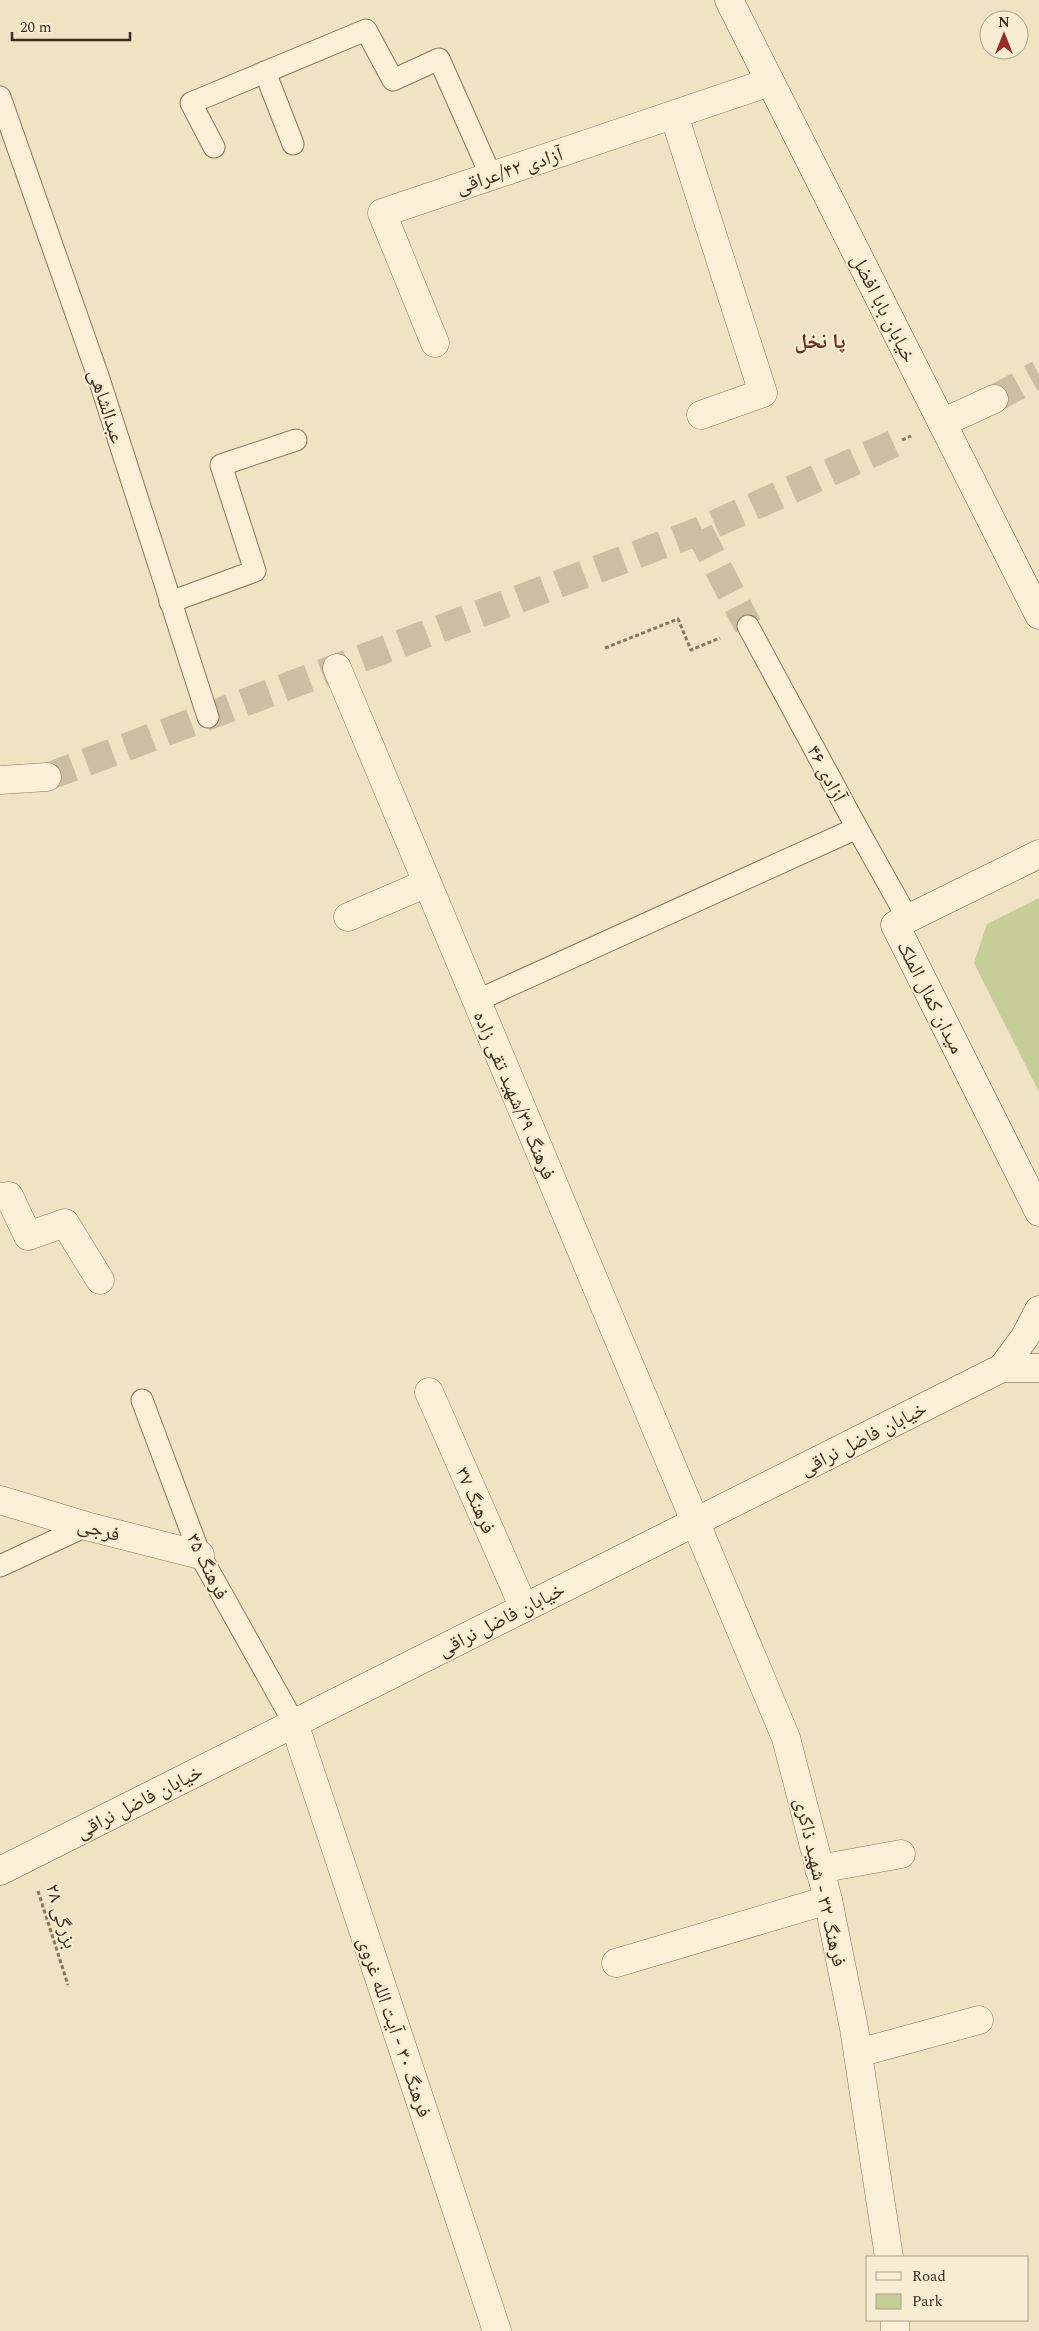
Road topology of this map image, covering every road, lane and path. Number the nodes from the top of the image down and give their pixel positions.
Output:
1 (728, 0) edge
2 (266, 72) junction
3 (770, 82) junction
4 (0, 98) edge
5 (674, 115) junction
6 (293, 144) dead end
7 (214, 147) dead end
8 (491, 176) junction
9 (435, 344) dead end
10 (994, 399) tunnel mouth
11 (701, 416) dead end
12 (942, 423) junction
13 (296, 440) dead end
14 (170, 602) junction
15 (1039, 615) edge
16 (748, 626) joint
17 (605, 648) dead end
18 (337, 668) dead end
19 (208, 716) dead end
20 (47, 777) tunnel mouth
21 (0, 780) edge
22 (857, 828) junction
23 (1039, 854) edge
24 (427, 883) junction
25 (348, 918) dead end
26 (908, 919) junction
27 (476, 1001) junction
28 (0, 1197) edge
29 (1039, 1212) edge
30 (100, 1280) dead end
31 (1039, 1310) edge
32 (1002, 1368) junction
33 (1039, 1368) edge
34 (428, 1392) dead end
35 (142, 1400) dead end
36 (0, 1500) edge
37 (695, 1522) junction
38 (86, 1526) junction
39 (200, 1555) junction
40 (0, 1566) edge
41 (524, 1608) junction
42 (294, 1723) junction
43 (901, 1854) dead end
44 (28, 1857) junction
45 (820, 1869) junction
46 (0, 1871) edge
47 (828, 1900) junction
48 (616, 1963) dead end
49 (68, 1985) dead end
50 (979, 2020) dead end
51 (858, 2053) junction
52 (889, 2256) edge
53 (497, 2331) edge

1 - 3 street, خیابان بابا افضل
2 - 6 lane
2 - 7 lane
2 - 8 lane
3 - 5 street, آزادی ۴۲/عراقی
3 - 12 street, خیابان بابا افضل
4 - 14 lane, عبدالشاهی
5 - 8 street, آزادی ۴۲/عراقی
5 - 11 street
8 - 9 street, آزادی ۴۲/عراقی
10 - 12 street
12 - 15 street, خیابان بابا افضل
13 - 14 lane
14 - 19 lane, عبدالشاهی
16 - 17 path
16 - 22 lane, آزادی ۴۶
18 - 24 street, فرهنگ ۳۹/شهید تقی زاده
20 - 21 street
22 - 26 lane, آزادی ۴۶
22 - 27 lane
23 - 26 street, میدان کمال الملک
24 - 25 street
24 - 27 street, فرهنگ ۳۹/شهید تقی زاده
26 - 29 street, میدان کمال الملک
27 - 37 street, فرهنگ ۳۹/شهید تقی زاده
28 - 30 street
31 - 32 street, خیابان فاضل نراقی
32 - 33 street, خیابان فاضل نراقی
32 - 37 street, خیابان فاضل نراقی
34 - 41 street, فرهنگ ۳۷
35 - 39 lane, فرهنگ ۳۵
36 - 38 street, فرجی
37 - 41 street, خیابان فاضل نراقی
37 - 45 street, فرهنگ ۳۲ - شهید ذاکری
38 - 39 street, فرجی
38 - 40 lane
39 - 42 lane, فرهنگ ۳۵
41 - 42 street, خیابان فاضل نراقی
42 - 44 street, خیابان فاضل نراقی
42 - 53 street, فرهنگ ۳۰ - آیت الله غروی
43 - 45 street
44 - 46 street, خیابان فاضل نراقی
44 - 49 path, بزرگی ۲۸
45 - 47 street, فرهنگ ۳۲ - شهید ذاکری
47 - 48 street
47 - 51 street, فرهنگ ۳۲ - شهید ذاکری
50 - 51 street
51 - 52 street, فرهنگ ۳۲ - شهید ذاکری

